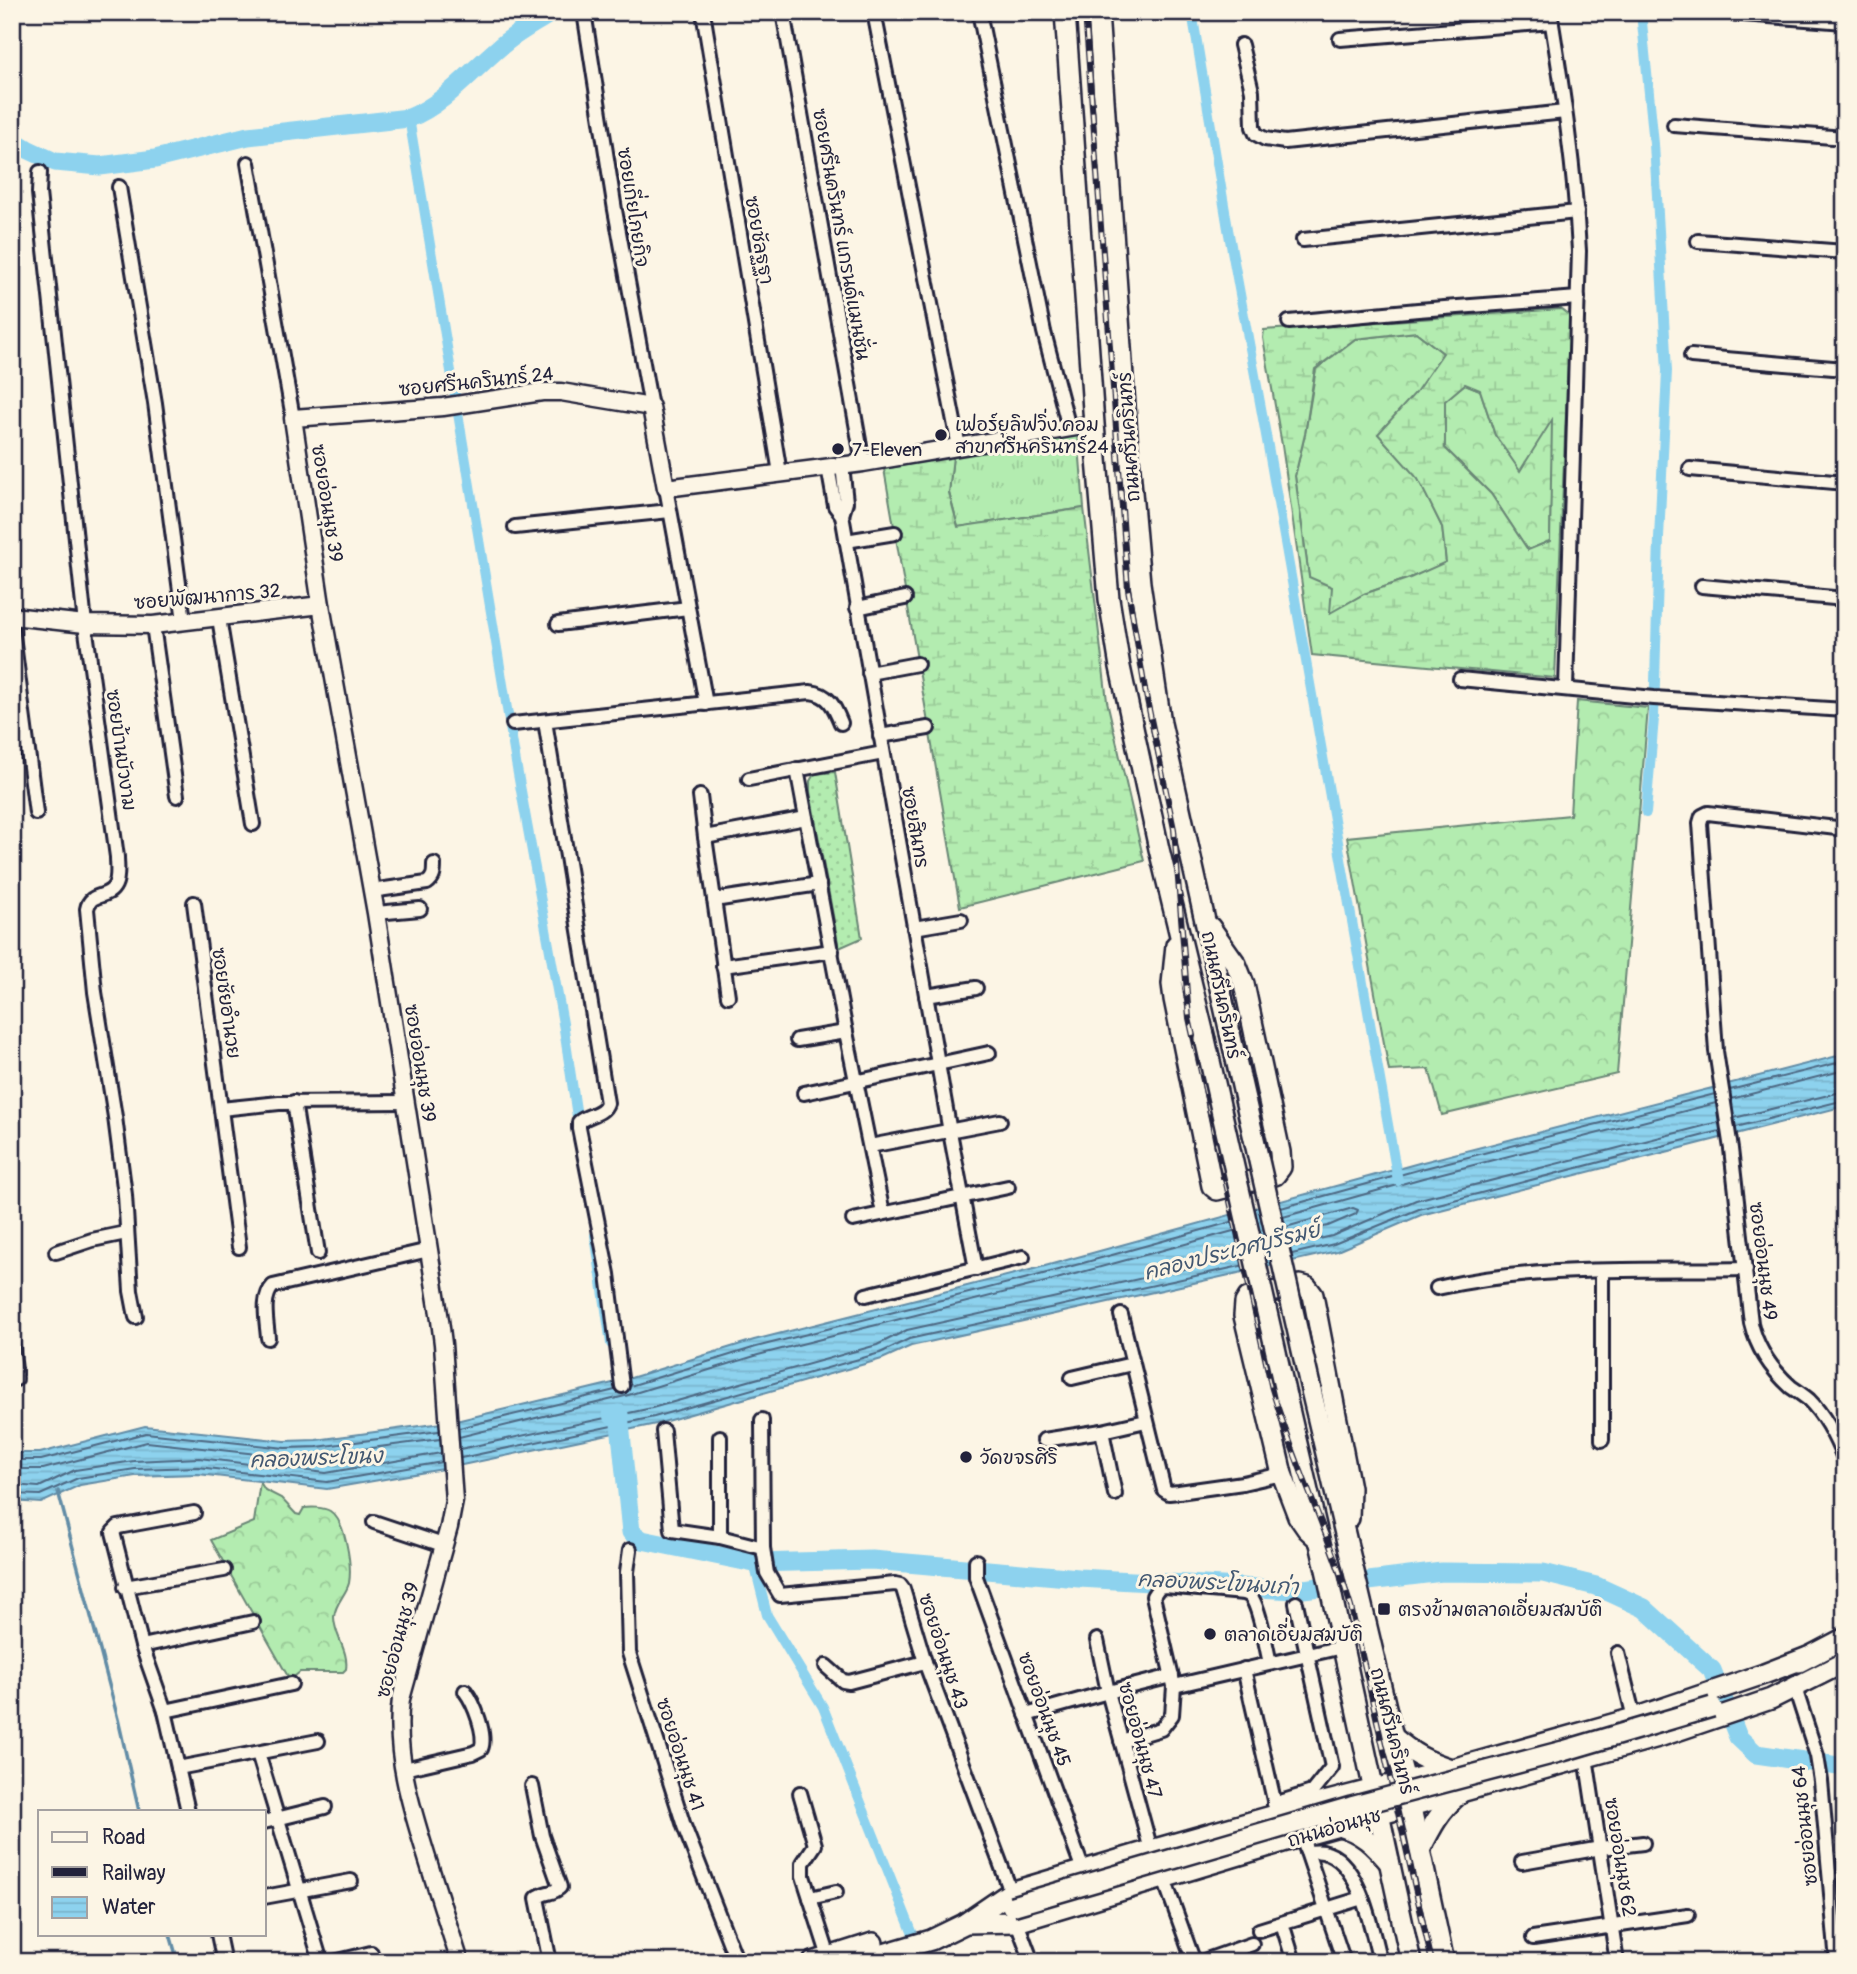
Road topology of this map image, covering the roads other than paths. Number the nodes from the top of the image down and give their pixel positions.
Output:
1 (584, 12) edge
2 (703, 12) edge
3 (783, 12) edge
4 (874, 12) edge
5 (979, 12) edge
6 (1065, 12) edge
7 (1098, 12) edge
8 (1716, 12) edge
9 (1551, 17) edge
10 (1845, 22) edge
11 (1340, 39) dead end
12 (1241, 45) dead end
13 (1565, 113) junction
14 (1674, 125) dead end
15 (1845, 138) edge
16 (248, 163) dead end
17 (40, 172) dead end
18 (119, 187) dead end
19 (1577, 212) junction
20 (1303, 240) dead end
21 (1698, 241) dead end
22 (1845, 251) edge
23 (1578, 298) junction
24 (1289, 322) dead end
25 (1691, 356) dead end
26 (1845, 369) edge
27 (651, 407) junction
28 (293, 418) junction
29 (1094, 424) junction
30 (1069, 428) junction
31 (959, 447) junction
32 (863, 463) junction
33 (835, 466) junction
34 (1690, 469) dead end
35 (780, 473) junction
36 (1845, 483) edge
37 (666, 488) junction
38 (670, 511) junction
39 (515, 527) dead end
40 (895, 533) dead end
41 (846, 541) junction
42 (1702, 586) dead end
43 (905, 598) dead end
44 (1845, 599) edge
45 (321, 605) junction
46 (688, 608) junction
47 (857, 608) junction
48 (12, 616) edge
49 (219, 618) junction
50 (184, 621) junction
51 (85, 624) junction
52 (558, 624) dead end
53 (153, 625) junction
54 (12, 628) edge
55 (917, 664) dead end
56 (869, 673) junction
57 (1460, 679) dead end
58 (1566, 688) junction
59 (706, 704) junction
60 (1845, 710) edge
61 (545, 721) junction
62 (841, 723) dead end
63 (513, 724) dead end
64 (928, 728) dead end
65 (880, 736) junction
66 (883, 753) junction
67 (797, 769) junction
68 (749, 779) dead end
69 (177, 796) dead end
70 (699, 796) dead end
71 (36, 813) dead end
72 (806, 818) junction
73 (253, 824) dead end
74 (1845, 829) edge
75 (705, 836) junction
76 (434, 864) dead end
77 (819, 884) junction
78 (371, 891) junction
79 (714, 900) junction
80 (194, 903) dead end
81 (420, 909) dead end
82 (376, 913) junction
83 (961, 920) dead end
84 (1206, 922) junction
85 (914, 928) junction
86 (1178, 930) junction
87 (832, 951) junction
88 (723, 966) junction
89 (976, 988) dead end
90 (728, 996) dead end
91 (926, 996) junction
92 (846, 1032) junction
93 (797, 1040) dead end
94 (989, 1053) dead end
95 (939, 1065) junction
96 (858, 1082) junction
97 (804, 1093) dead end
98 (294, 1102) junction
99 (406, 1102) junction
100 (221, 1109) junction
101 (1000, 1121) dead end
102 (950, 1132) junction
103 (870, 1146) junction
104 (1008, 1187) dead end
105 (962, 1196) junction
106 (884, 1213) junction
107 (853, 1220) dead end
108 (126, 1233) junction
109 (239, 1247) dead end
110 (429, 1250) junction
111 (56, 1252) dead end
112 (318, 1253) dead end
113 (1024, 1257) dead end
114 (976, 1269) junction
115 (1746, 1269) junction
116 (1602, 1271) junction
117 (1437, 1288) dead end
118 (866, 1295) dead end
119 (1121, 1315) dead end
120 (136, 1317) dead end
121 (268, 1338) dead end
122 (12, 1345) edge
123 (1132, 1364) junction
124 (1072, 1378) dead end
125 (16, 1379) dead end
126 (622, 1386) dead end
127 (762, 1420) dead end
128 (1146, 1421) junction
129 (1102, 1431) junction
130 (663, 1432) dead end
131 (720, 1437) dead end
132 (1044, 1440) dead end
133 (1602, 1440) dead end
134 (1845, 1461) edge
135 (1282, 1474) junction
136 (1115, 1494) dead end
137 (194, 1513) dead end
138 (374, 1522) dead end
139 (1347, 1536) junction
140 (720, 1537) junction
141 (1320, 1540) junction
142 (443, 1545) junction
143 (630, 1550) dead end
144 (764, 1554) junction
145 (975, 1568) dead end
146 (224, 1570) dead end
147 (125, 1587) junction
148 (1296, 1603) dead end
149 (253, 1622) dead end
150 (1845, 1638) edge
151 (1097, 1640) dead end
152 (142, 1646) junction
153 (1342, 1647) junction
154 (1618, 1653) dead end
155 (1307, 1655) junction
156 (1808, 1657) junction
157 (925, 1662) junction
158 (1845, 1662) edge
159 (1270, 1663) junction
160 (826, 1666) dead end
161 (1244, 1669) junction
162 (1817, 1675) junction
163 (1173, 1681) junction
164 (291, 1685) dead end
165 (1795, 1688) junction
166 (465, 1691) dead end
167 (1108, 1692) junction
168 (1749, 1694) junction
169 (165, 1711) junction
170 (1026, 1715) junction
171 (1634, 1718) junction
172 (1393, 1737) junction
173 (318, 1741) dead end
174 (1121, 1741) junction
175 (1364, 1742) junction
176 (258, 1753) junction
177 (1586, 1757) junction
178 (1493, 1758) junction
179 (178, 1768) junction
180 (404, 1769) junction
181 (1452, 1769) junction
182 (1405, 1780) junction
183 (1499, 1782) junction
184 (531, 1786) dead end
185 (1374, 1789) junction
186 (800, 1793) dead end
187 (1461, 1793) junction
188 (1334, 1799) junction
189 (1410, 1805) junction
190 (325, 1807) dead end
191 (1282, 1809) junction
192 (188, 1810) edge
193 (1380, 1815) junction
194 (278, 1819) junction
195 (266, 1822) edge
196 (1339, 1826) junction
197 (1643, 1843) dead end
198 (1305, 1844) junction
199 (1601, 1848) junction
200 (1151, 1850) junction
201 (1420, 1850) junction
202 (1389, 1863) junction
203 (1522, 1863) dead end
204 (1083, 1870) junction
205 (1163, 1876) junction
206 (351, 1881) dead end
207 (299, 1889) junction
208 (836, 1892) dead end
209 (266, 1897) edge
210 (810, 1898) junction
211 (1362, 1898) junction
212 (1014, 1907) junction
213 (1326, 1908) junction
214 (1688, 1915) dead end
215 (1282, 1923) junction
216 (1612, 1925) junction
217 (1259, 1930) dead end
218 (218, 1936) edge
219 (1533, 1938) dead end
220 (897, 1943) junction
221 (1252, 1944) dead end
222 (371, 1954) dead end
223 (223, 1958) dead end
224 (830, 1959) edge
225 (321, 1962) edge
226 (334, 1962) edge
227 (460, 1962) edge
228 (550, 1962) edge
229 (737, 1962) edge
230 (856, 1962) edge
231 (1032, 1962) edge
232 (1194, 1962) edge
233 (1201, 1962) edge
234 (1294, 1962) edge
235 (1344, 1962) edge
236 (1380, 1962) edge
237 (1411, 1962) edge
238 (1444, 1962) edge
239 (1618, 1962) edge
240 (1837, 1962) edge

1 - 27 street, ซอยเกี่ยโกยกิจ
2 - 35 street, ซอยชัลฐฐา
3 - 32 street, ซอยศรีนครินทร์ แกรนด์แมนชั่น
4 - 31 street
5 - 30 street
6 - 29 main road, ถนนศรีนครินทร์
7 - 84 main road, ถนนศรีนครินทร์
8 - 10 street
9 - 11 street
9 - 13 street
12 - 13 street
13 - 19 street
14 - 15 street
16 - 28 street, ซอยอ่อนนุช 39
17 - 51 street, ซอยบ้านบัวงาม
18 - 50 street
19 - 20 street
19 - 23 street
21 - 22 street
23 - 24 street
23 - 58 street
25 - 26 street
27 - 28 street, ซอยศรีนครินทร์ 24
27 - 37 street
28 - 45 street, ซอยอ่อนนุช 39
29 - 30 street
29 - 86 main road, ถนนศรีนครินทร์
30 - 31 street
31 - 32 street
32 - 33 street
33 - 35 street
33 - 41 street, ซอยสินทร
34 - 36 street
35 - 37 street
37 - 38 street
38 - 39 street
38 - 46 street
40 - 41 street
41 - 47 street, ซอยสินทร
42 - 44 street
43 - 47 street
45 - 49 street, ซอยพัฒนาการ 32
45 - 78 street, ซอยอ่อนนุช 39
46 - 52 street
46 - 59 street
47 - 56 street, ซอยสินทร
48 - 51 street, ซอยพัฒนาการ 32
49 - 50 street, ซอยพัฒนาการ 32
49 - 73 street
50 - 53 street, ซอยพัฒนาการ 32
51 - 53 street, ซอยพัฒนาการ 32
51 - 108 street, ซอยบ้านบัวงาม
53 - 69 street
54 - 71 street
55 - 56 street
56 - 65 street, ซอยสินทร
57 - 58 street
58 - 60 street
59 - 61 street
59 - 62 street
61 - 63 street
61 - 126 street
64 - 65 street
65 - 66 street, ซอยสินทร
66 - 67 street
66 - 85 street, ซอยสินทร
67 - 68 street
67 - 72 street
70 - 75 street
72 - 75 street
72 - 77 street
74 - 115 street, ซอยอ่อนนุช 49
75 - 79 street
76 - 78 street
77 - 79 street
77 - 87 street
78 - 82 street, ซอยอ่อนนุช 39
79 - 88 street
80 - 100 street, ซอยชัยอำนวย
81 - 82 street
82 - 99 street, ซอยอ่อนนุช 39
83 - 85 street
84 - 86 main road
84 - 139 main road, ถนนศรีนครินทร์, bridge
85 - 91 street, ซอยสินทร
86 - 141 main road, ถนนศรีนครินทร์, bridge
87 - 88 street
87 - 92 street
88 - 90 street
89 - 91 street
91 - 95 street, ซอยสินทร
92 - 93 street
92 - 96 street
94 - 95 street
95 - 96 street
95 - 102 street, ซอยสินทร
96 - 97 street
96 - 103 street
98 - 99 street
98 - 100 street
98 - 112 street
99 - 110 street, ซอยอ่อนนุช 39
100 - 109 street, ซอยชัยอำนวย
101 - 102 street
102 - 103 street
102 - 105 street, ซอยสินทร
103 - 106 street
104 - 105 street
105 - 106 street
105 - 114 street, ซอยสินทร
106 - 107 street
108 - 111 street
108 - 120 street, ซอยบ้านบัวงาม
110 - 121 street
110 - 142 street, ซอยอ่อนนุช 39
113 - 114 street
114 - 118 street
115 - 116 street
115 - 134 street, ซอยอ่อนนุช 49
116 - 117 street
116 - 133 street
119 - 123 street
122 - 125 street
123 - 124 street
123 - 128 street
127 - 144 street, ซอยอ่อนนุช 43
128 - 129 street
128 - 135 street
129 - 132 street
129 - 136 street
130 - 140 street
131 - 140 street
135 - 139 main road
135 - 141 main road
137 - 147 street
138 - 142 street
139 - 172 main road, ถนนศรีนครินทร์
140 - 144 street
141 - 153 main road, ถนนศรีนครินทร์
142 - 180 street, ซอยอ่อนนุช 39
143 - 229 street, ซอยอ่อนนุช 41
144 - 157 street, ซอยอ่อนนุช 43
145 - 170 street, ซอยอ่อนนุช 45
146 - 147 street
147 - 152 street
148 - 155 street
149 - 152 street
150 - 156 main road, ถนนอ่อนนุช
151 - 167 street, ซอยอ่อนนุช 47
152 - 169 street
153 - 155 street
153 - 175 main road, ถนนศรีนครินทร์
154 - 171 street
155 - 159 street
155 - 191 street
156 - 168 main road, ถนนอ่อนนุช
156 - 171 main road, ถนนอ่อนนุช
157 - 160 street
157 - 212 street, ซอยอ่อนนุช 43
158 - 162 main road, ถนนอ่อนนุช
159 - 161 street
159 - 163 street
161 - 163 street
161 - 191 street
162 - 165 main road, ถนนอ่อนนุช
162 - 168 main road, ถนนอ่อนนุช
163 - 167 street
163 - 174 street
164 - 169 street
165 - 177 main road, ถนนอ่อนนุช
165 - 240 street, ซอยอ่อนนุช 64
166 - 180 street
167 - 170 street
167 - 174 street, ซอยอ่อนนุช 47
168 - 212 main road, ถนนอ่อนนุช, bridge
169 - 179 street
170 - 204 street, ซอยอ่อนนุช 45
171 - 178 main road, ถนนอ่อนนุช
172 - 181 main road
172 - 182 main road, ถนนศรีนครินทร์
173 - 176 street
174 - 200 street, ซอยอ่อนนุช 47
175 - 185 main road, ถนนศรีนครินทร์
175 - 188 main road
176 - 179 street
176 - 194 street
177 - 183 main road, ถนนอ่อนนุช
177 - 199 street, ซอยอ่อนนุช 62
178 - 181 main road, ถนนอ่อนนุช
178 - 183 main road
179 - 192 street
180 - 227 street, ซอยอ่อนนุช 39
181 - 182 main road, ถนนอ่อนนุช
182 - 185 main road, ถนนอ่อนนุช
182 - 189 main road, ถนนศรีนครินทร์
183 - 187 main road, ถนนอ่อนนุช
184 - 228 street
185 - 188 main road, ถนนอ่อนนุช
185 - 193 main road, ถนนศรีนครินทร์
186 - 210 street
187 - 189 main road, ถนนอ่อนนุช
187 - 201 main road
188 - 191 main road, ถนนอ่อนนุช
189 - 193 main road, ถนนอ่อนนุช
189 - 201 main road, ถนนศรีนครินทร์
190 - 194 street
191 - 198 main road
191 - 200 main road, ถนนอ่อนนุช
193 - 196 main road, ถนนอ่อนนุช
193 - 202 main road, ถนนศรีนครินทร์
194 - 195 street
194 - 207 street
196 - 198 main road, ถนนอ่อนนุช
196 - 202 main road
197 - 199 street
198 - 205 main road, ถนนอ่อนนุช
198 - 211 street
198 - 213 street
199 - 203 street
199 - 216 street, ซอยอ่อนนุช 62
200 - 204 main road, ถนนอ่อนนุช
201 - 238 main road, ถนนศรีนครินทร์
202 - 237 main road, ถนนศรีนครินทร์
204 - 212 main road, ถนนอ่อนนุช
205 - 212 main road, ถนนอ่อนนุช
205 - 232 street
206 - 207 street
207 - 209 street
207 - 225 street
208 - 210 street
210 - 224 street
211 - 213 street
211 - 236 street
212 - 220 main road, ถนนอ่อนนุช
212 - 231 street, ซอยอ่อนนุช 43
213 - 215 street
213 - 235 street
214 - 216 street
215 - 217 street
215 - 234 street
216 - 219 street
216 - 239 street, ซอยอ่อนนุช 62
218 - 223 street
220 - 224 main road, ถนนอ่อนนุช
220 - 230 main road, ถนนอ่อนนุช
221 - 233 street
222 - 226 street

